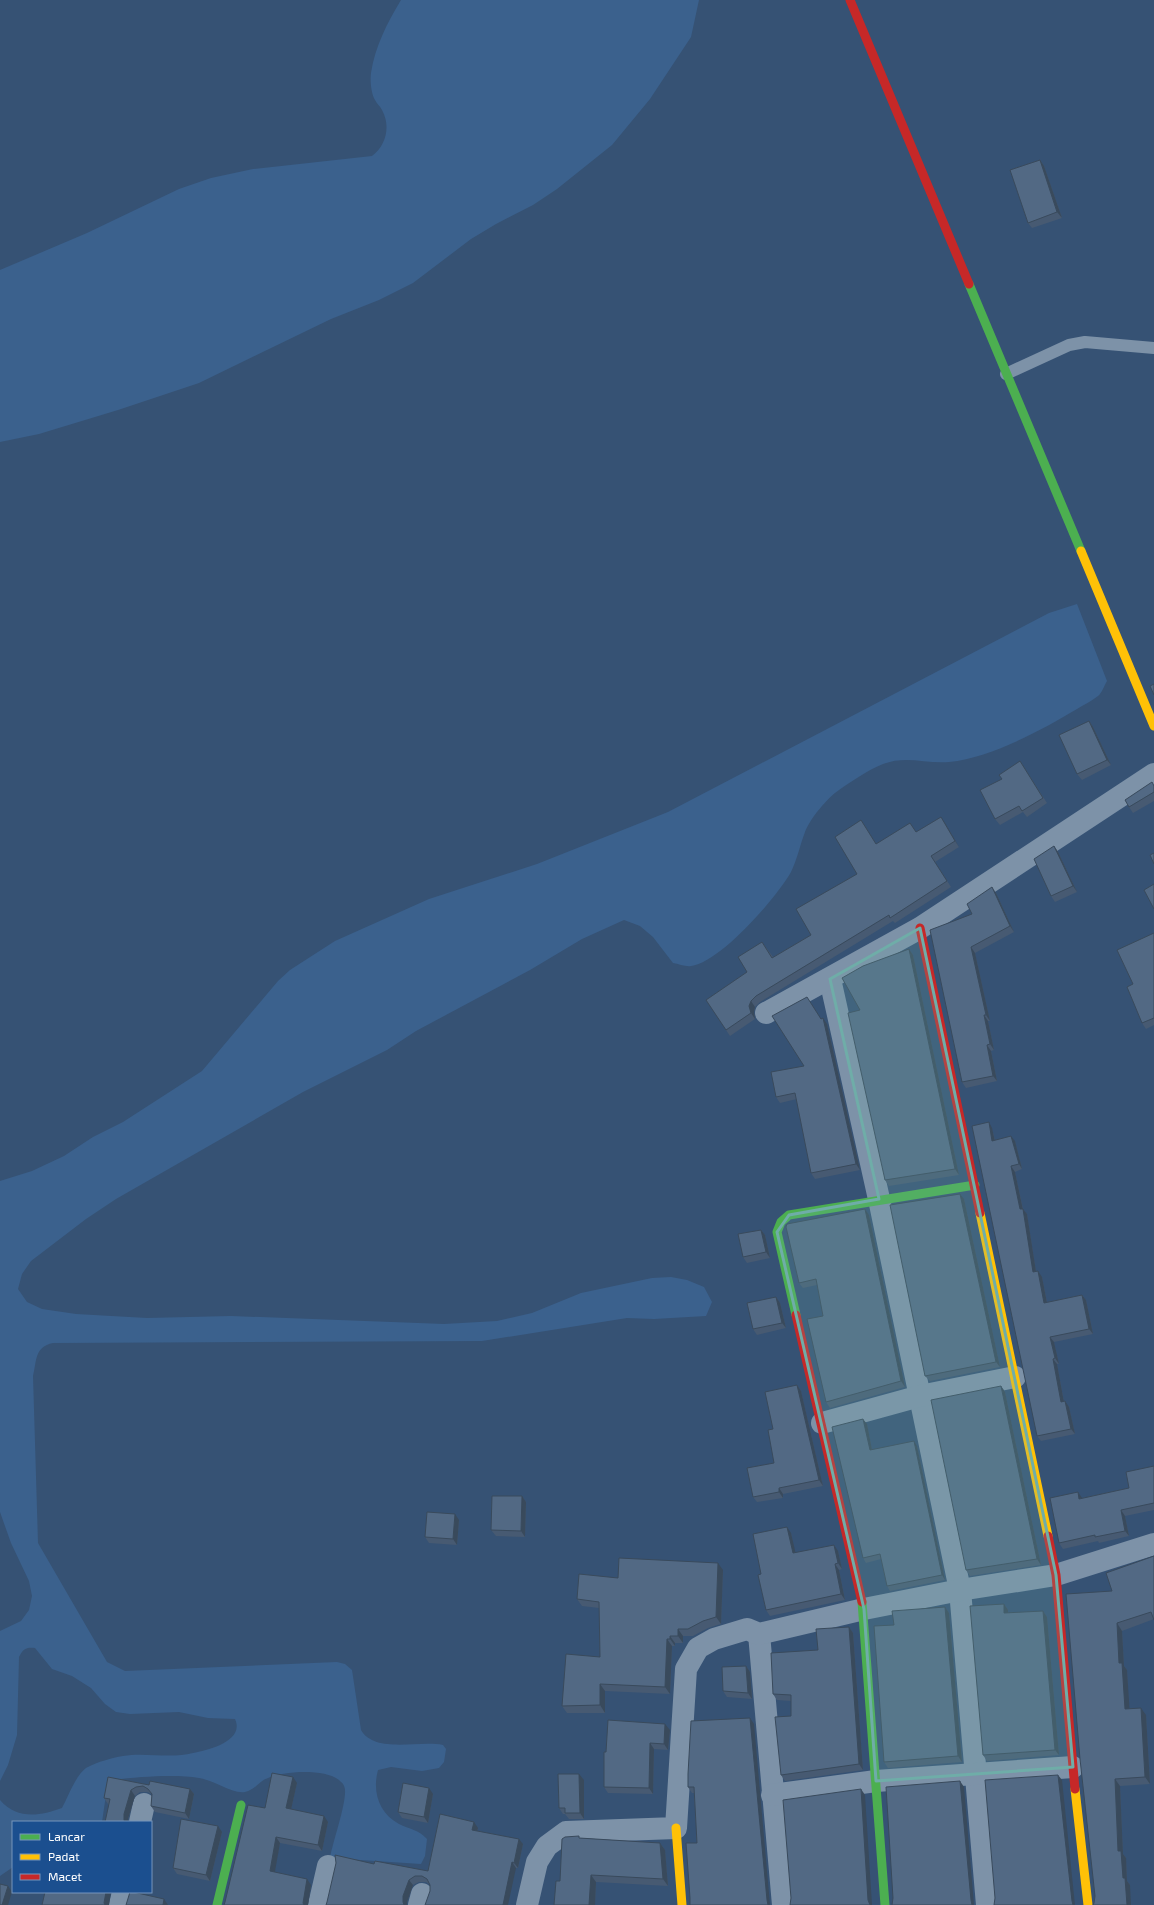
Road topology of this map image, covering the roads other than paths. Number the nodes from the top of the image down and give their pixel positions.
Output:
1 (850, 0) edge
2 (1154, 348) edge
3 (1006, 374) junction
4 (1154, 726) edge
5 (1154, 774) edge
6 (920, 928) junction
7 (830, 979) junction
8 (766, 1013) dead end
9 (975, 1185) junction
10 (879, 1199) junction
11 (1015, 1377) junction
12 (920, 1396) junction
13 (822, 1423) junction
14 (1154, 1544) edge
15 (1056, 1575) junction
16 (960, 1590) junction
17 (864, 1609) junction
18 (759, 1634) junction
19 (1073, 1767) junction
20 (977, 1773) junction
21 (876, 1781) junction
22 (772, 1795) junction
23 (241, 1805) dead end
24 (676, 1828) junction
25 (328, 1866) dead end
26 (123, 1893) edge
27 (120, 1905) edge
28 (218, 1905) edge
29 (319, 1905) edge
30 (527, 1905) edge
31 (682, 1905) edge
32 (783, 1905) edge
33 (886, 1905) edge
34 (987, 1905) edge
35 (1088, 1905) edge

1 - 3 street
2 - 3 lane
3 - 4 street
5 - 6 street
6 - 7 street
6 - 9 street
7 - 8 street
7 - 10 street
9 - 10 street
9 - 11 street
10 - 12 street
10 - 13 street
11 - 12 street
11 - 15 street
12 - 13 street
12 - 16 street
13 - 17 street
14 - 15 street
15 - 16 street
15 - 19 street
16 - 17 street
16 - 20 street
17 - 18 street
17 - 21 street
18 - 22 street
18 - 24 street
19 - 20 street
19 - 35 street
20 - 21 street
20 - 34 street
21 - 22 street
21 - 33 street
22 - 32 street
23 - 28 street
24 - 30 street
24 - 31 street
25 - 29 street
26 - 27 street

